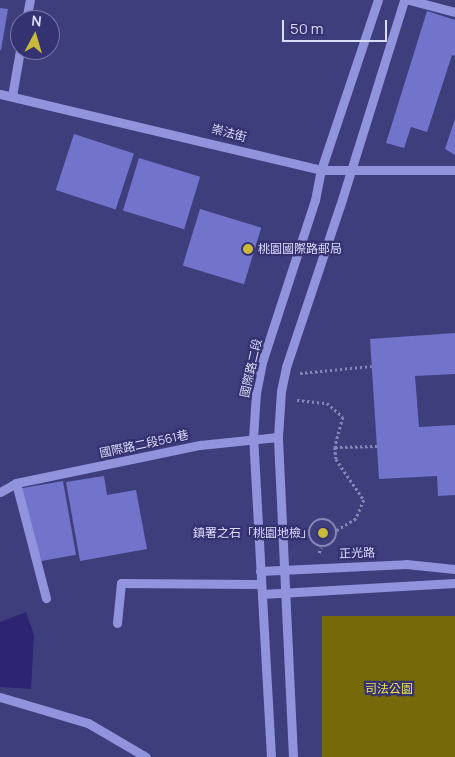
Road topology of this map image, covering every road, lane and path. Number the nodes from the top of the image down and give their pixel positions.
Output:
1 (378, 0) edge
2 (404, 0) edge
3 (409, 0) edge
4 (455, 12) edge
5 (18, 60) edge
6 (0, 94) edge
7 (12, 96) junction
8 (350, 169) junction
9 (321, 170) junction
10 (455, 170) edge
11 (372, 366) dead end
12 (300, 373) dead end
13 (297, 400) dead end
14 (278, 437) junction
15 (253, 438) junction
16 (377, 446) dead end
17 (335, 447) junction
18 (16, 483) junction
19 (0, 492) edge
20 (336, 531) junction
21 (320, 547) junction
22 (318, 553) dead end
23 (284, 569) junction
24 (455, 570) edge
25 (260, 571) junction
26 (455, 583) edge
27 (261, 584) junction
28 (286, 593) junction
29 (262, 594) junction
30 (46, 598) dead end
31 (117, 623) dead end
32 (0, 697) edge
33 (146, 757) edge
34 (271, 757) edge
35 (293, 757) edge

1 - 9 street, 國際路二段
2 - 8 street
3 - 4 street
5 - 7 street
6 - 7 street, 崇法街
7 - 9 street, 崇法街
8 - 9 street, 崇法街
8 - 10 street, 崇法街
8 - 14 street
9 - 15 street, 國際路二段
11 - 12 path
13 - 17 path
14 - 15 street, 國際路二段561巷
14 - 23 street
15 - 18 street, 國際路二段561巷
15 - 25 street, 國際路二段
16 - 17 path
17 - 20 path
18 - 19 street, 國際路二段561巷
18 - 30 street
20 - 21 path
20 - 21 path
21 - 22 path
23 - 24 street, 正光路
23 - 25 street, 正光路
23 - 28 street
25 - 27 street, 國際路二段
26 - 28 street
27 - 29 street, 國際路二段
27 - 31 street
28 - 29 street
28 - 35 street
29 - 34 street, 國際路二段
32 - 33 street

